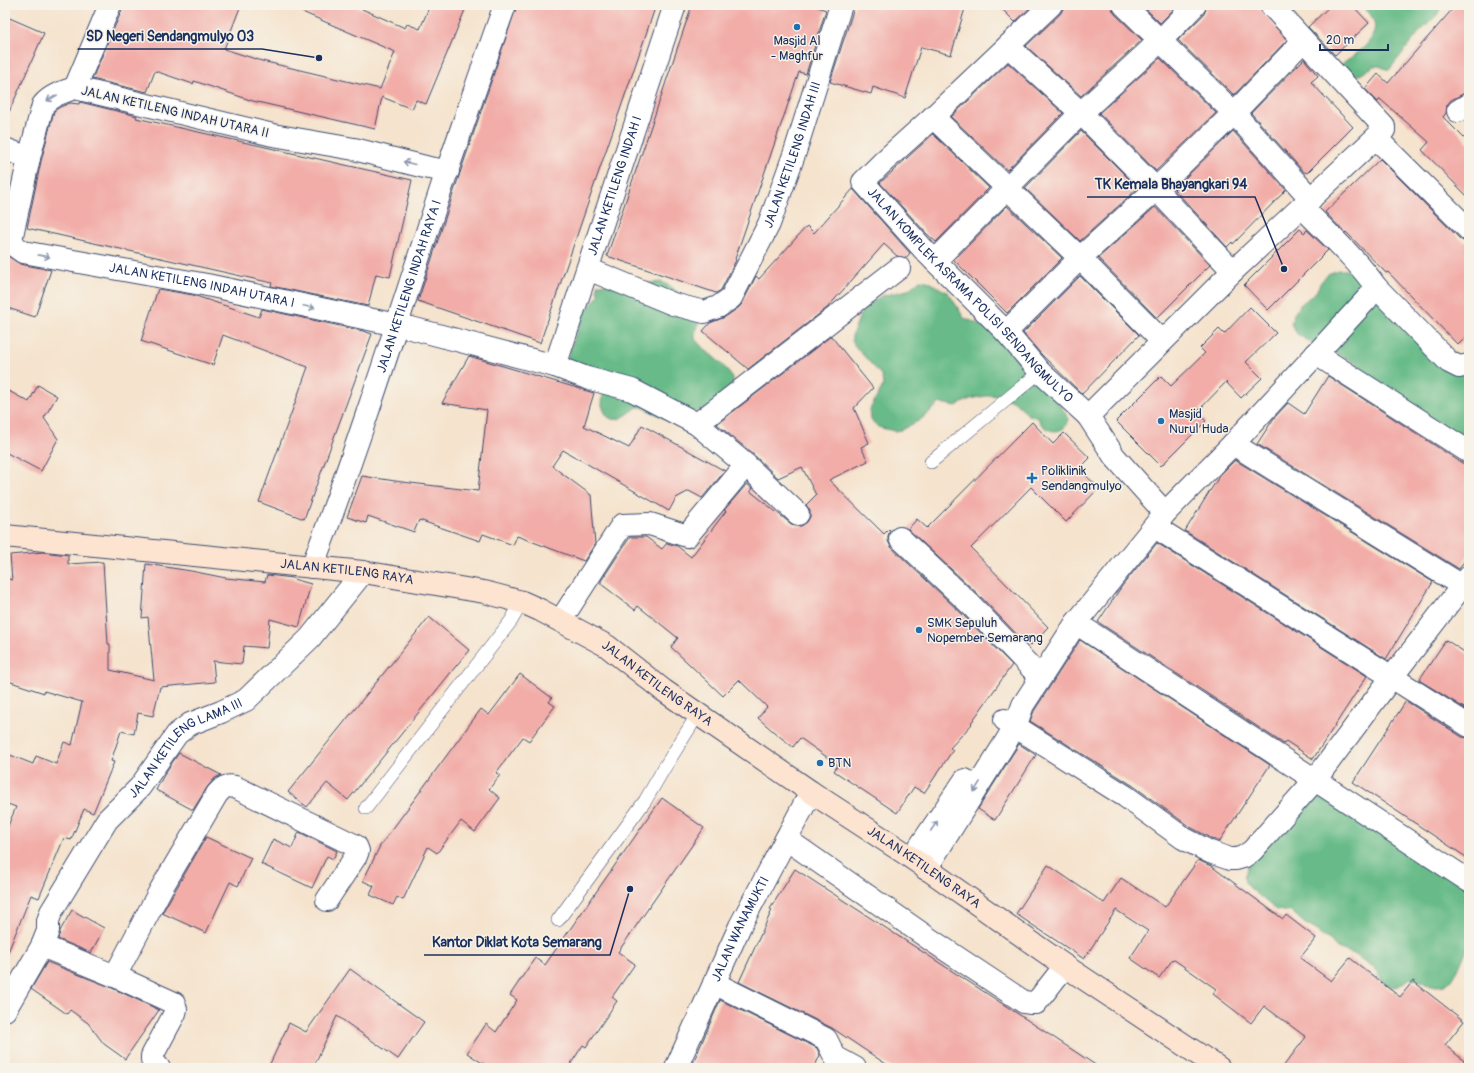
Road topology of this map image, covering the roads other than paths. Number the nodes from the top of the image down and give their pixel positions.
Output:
1 (110, 5) edge
2 (504, 5) edge
3 (675, 5) edge
4 (840, 5) edge
5 (1051, 5) edge
6 (1124, 5) edge
7 (1195, 5) edge
8 (1271, 5) edge
9 (1160, 41) junction
10 (1303, 41) junction
11 (1008, 46) junction
12 (75, 88) junction
13 (1081, 113) junction
14 (1234, 113) junction
15 (933, 117) junction
16 (1380, 132) junction
17 (5, 149) edge
18 (29, 158) junction
19 (448, 171) junction
20 (1007, 189) junction
21 (1156, 189) junction
22 (1307, 203) junction
23 (1469, 230) edge
24 (10, 240) joint
25 (1080, 258) junction
26 (934, 261) junction
27 (899, 268) dead end
28 (588, 269) junction
29 (1233, 271) junction
30 (1376, 288) junction
31 (397, 326) junction
32 (1006, 332) junction
33 (1162, 342) junction
34 (1316, 354) junction
35 (1469, 365) edge
36 (555, 366) junction
37 (1040, 372) junction
38 (1088, 416) junction
39 (697, 424) junction
40 (1233, 444) junction
41 (1469, 452) edge
42 (931, 462) dead end
43 (746, 465) junction
44 (798, 514) dead end
45 (1160, 520) junction
46 (5, 536) edge
47 (900, 538) dead end
48 (312, 567) junction
49 (363, 572) junction
50 (1467, 584) edge
51 (522, 602) junction
52 (561, 620) junction
53 (1076, 623) junction
54 (1392, 677) junction
55 (1040, 678) junction
56 (698, 714) junction
57 (1010, 724) junction
58 (1469, 726) edge
59 (1315, 780) junction
60 (811, 792) junction
61 (366, 808) dead end
62 (786, 839) junction
63 (919, 864) junction
64 (1469, 881) edge
65 (327, 900) dead end
66 (558, 920) dead end
67 (42, 946) junction
68 (1065, 966) junction
69 (115, 976) junction
70 (714, 983) junction
71 (5, 1010) edge
72 (833, 1062) edge
73 (159, 1068) edge
74 (676, 1068) edge
75 (855, 1068) edge
76 (1219, 1068) edge

1 - 12 street
2 - 19 street, JALAN KETILENG INDAH RAYA I
3 - 28 street, JALAN KETILENG INDAH I
4 - 28 street, JALAN KETILENG INDAH III
5 - 11 street, JALAN KOMPLEK ASRAMA POLISI SENDANGMULYO
6 - 9 street
7 - 9 street
8 - 10 street
9 - 13 street
9 - 14 street
10 - 14 street
10 - 16 street
11 - 13 street
11 - 15 street, JALAN KOMPLEK ASRAMA POLISI SENDANGMULYO
12 -> 18 street, JALAN KETILENG INDAH UTARA II
19 -> 12 street, JALAN KETILENG INDAH UTARA II
13 - 20 street
13 - 21 street
14 - 21 street
14 - 22 street
15 - 20 street
15 - 26 street, JALAN KOMPLEK ASRAMA POLISI SENDANGMULYO
16 - 22 street
16 - 23 street
17 - 18 street
18 - 24 street, JALAN KETILENG INDAH UTARA II
19 - 31 street, JALAN KETILENG INDAH RAYA I
20 - 25 street
20 - 26 street
21 - 25 street
21 - 29 street
22 - 29 street
22 - 30 street
24 -> 31 street, JALAN KETILENG INDAH UTARA I
25 - 32 street
25 - 33 street
26 - 32 street, JALAN KOMPLEK ASRAMA POLISI SENDANGMULYO
27 - 39 street
28 - 36 street, JALAN KETILENG INDAH I
29 - 33 street
30 - 34 street
30 - 35 street
31 - 36 street
31 - 48 street, JALAN KETILENG INDAH RAYA I
32 - 37 street, JALAN KOMPLEK ASRAMA POLISI SENDANGMULYO
33 - 38 street
34 - 40 street
34 - 41 street
36 - 39 street
37 - 38 street, JALAN KOMPLEK ASRAMA POLISI SENDANGMULYO
37 - 42 lane
38 - 45 street, JALAN KOMPLEK ASRAMA POLISI SENDANGMULYO
39 - 43 street
40 - 45 street
40 - 50 street
43 - 44 street
43 - 52 street
45 - 53 street
45 - 54 street, JALAN KOMPLEK ASRAMA POLISI SENDANGMULYO
46 - 48 main road, JALAN KETILENG RAYA
47 - 55 street
48 - 49 main road, JALAN KETILENG RAYA
49 - 51 main road, JALAN KETILENG RAYA
49 - 67 street, JALAN KETILENG LAMA III
50 - 54 street
51 - 52 main road, JALAN KETILENG RAYA
51 - 61 lane
52 - 56 main road, JALAN KETILENG RAYA
53 - 55 street
53 - 59 street
54 - 58 street, JALAN KOMPLEK ASRAMA POLISI SENDANGMULYO
54 - 59 street
55 - 57 street
56 - 60 main road, JALAN KETILENG RAYA
56 - 66 lane
57 - 59 street
57 - 63 street
59 - 64 street
60 - 62 street, JALAN WANAMUKTI
60 - 63 main road, JALAN KETILENG RAYA
62 - 68 street
62 - 70 street, JALAN WANAMUKTI
63 - 68 main road, JALAN KETILENG RAYA
65 - 69 street
67 - 69 street
67 - 71 street, JALAN KETILENG LAMA III
68 - 76 main road, JALAN KETILENG RAYA
69 - 73 street
70 - 72 street
70 - 74 street, JALAN WANAMUKTI
72 - 75 street

